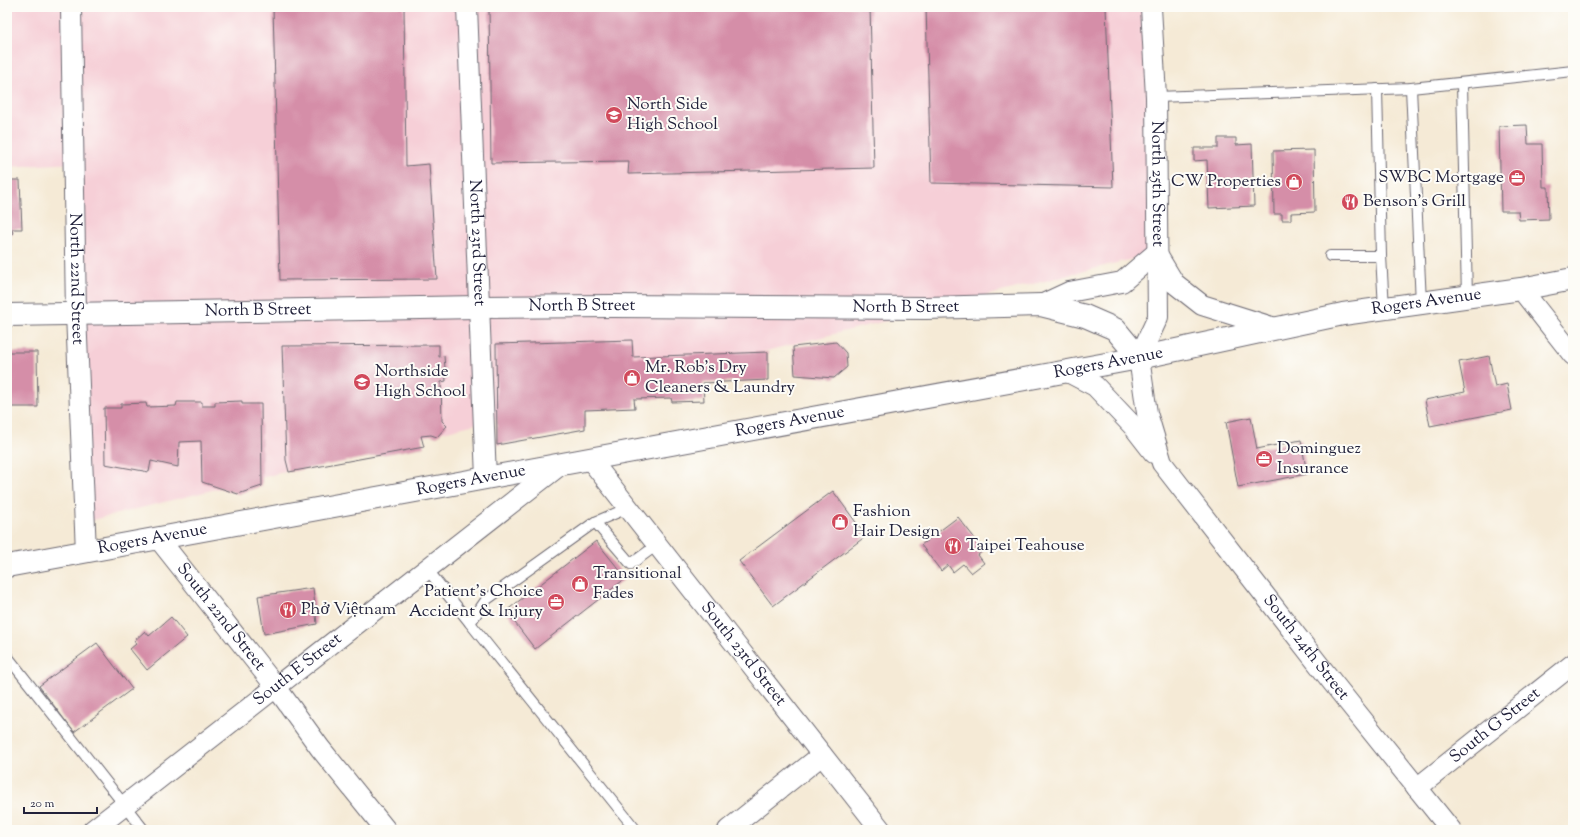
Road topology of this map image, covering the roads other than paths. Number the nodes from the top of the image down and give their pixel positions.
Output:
1 (71, 7) edge
2 (467, 7) edge
3 (1151, 7) edge
4 (1573, 71) edge
5 (1462, 84) junction
6 (1411, 88) junction
7 (1377, 89) junction
8 (1156, 97) junction
9 (1156, 253) junction
10 (1330, 256) dead end
11 (1381, 256) junction
12 (1573, 279) edge
13 (1521, 289) junction
14 (1467, 297) junction
15 (1421, 303) junction
16 (1041, 305) junction
17 (478, 307) junction
18 (1384, 308) junction
19 (76, 314) junction
20 (7, 315) edge
21 (1274, 328) junction
22 (1573, 355) edge
23 (1139, 358) junction
24 (1066, 371) junction
25 (590, 459) junction
26 (1162, 463) junction
27 (560, 465) junction
28 (486, 478) junction
29 (628, 508) junction
30 (596, 522) junction
31 (158, 538) junction
32 (657, 545) junction
33 (86, 552) junction
34 (7, 566) edge
35 (427, 568) junction
36 (470, 623) junction
37 (7, 656) edge
38 (1573, 664) edge
39 (276, 688) junction
40 (822, 755) junction
41 (1417, 788) junction
42 (124, 804) junction
43 (93, 830) edge
44 (144, 830) edge
45 (386, 830) edge
46 (636, 830) edge
47 (728, 830) edge
48 (881, 830) edge
49 (1451, 830) edge

1 - 19 street, North 22nd Street
2 - 17 street, North 23rd Street
3 - 8 street, North 25th Street
4 - 5 lane
5 - 6 lane
5 - 14 lane
6 - 7 lane
6 - 15 lane
7 - 8 lane
7 - 11 lane
8 - 9 street, North 25th Street
9 - 16 street
9 - 21 street
9 - 23 street, North 25th Street
10 - 11 lane
11 - 18 lane
12 - 13 main road, Rogers Avenue
13 - 14 main road, Rogers Avenue
13 - 22 street
14 - 15 main road, Rogers Avenue
15 - 18 main road, Rogers Avenue
16 - 17 main road, North B Street
16 - 23 main road, North B Street
17 - 19 main road, North B Street
17 - 28 street, North 23rd Street
18 - 21 main road, Rogers Avenue
19 - 20 main road, North B Street
19 - 33 street, North 22nd Street
21 - 23 main road, Rogers Avenue
23 - 24 main road, Rogers Avenue
23 - 26 street, South 24th Street
24 - 25 main road, Rogers Avenue
24 - 26 street, South 24th Street
25 - 27 main road, Rogers Avenue
25 - 29 street, South 23rd Street
26 - 41 street, South 24th Street
27 - 28 main road, Rogers Avenue
27 - 35 street, South E Street
28 - 31 main road, Rogers Avenue
29 - 30 lane
29 - 32 street, South 23rd Street
30 - 32 lane
30 - 36 lane
31 - 33 main road, Rogers Avenue
31 - 39 street, South 22nd Street
32 - 40 street, South 23rd Street
33 - 34 main road, Rogers Avenue
35 - 36 lane
35 - 39 street, South E Street
36 - 46 lane
37 - 42 lane
38 - 41 street, South G Street
39 - 42 street, South E Street
39 - 45 street, South 22nd Street
40 - 47 street
40 - 48 street, South 23rd Street
41 - 49 street, South 24th Street
42 - 43 street, South E Street
42 - 44 lane

